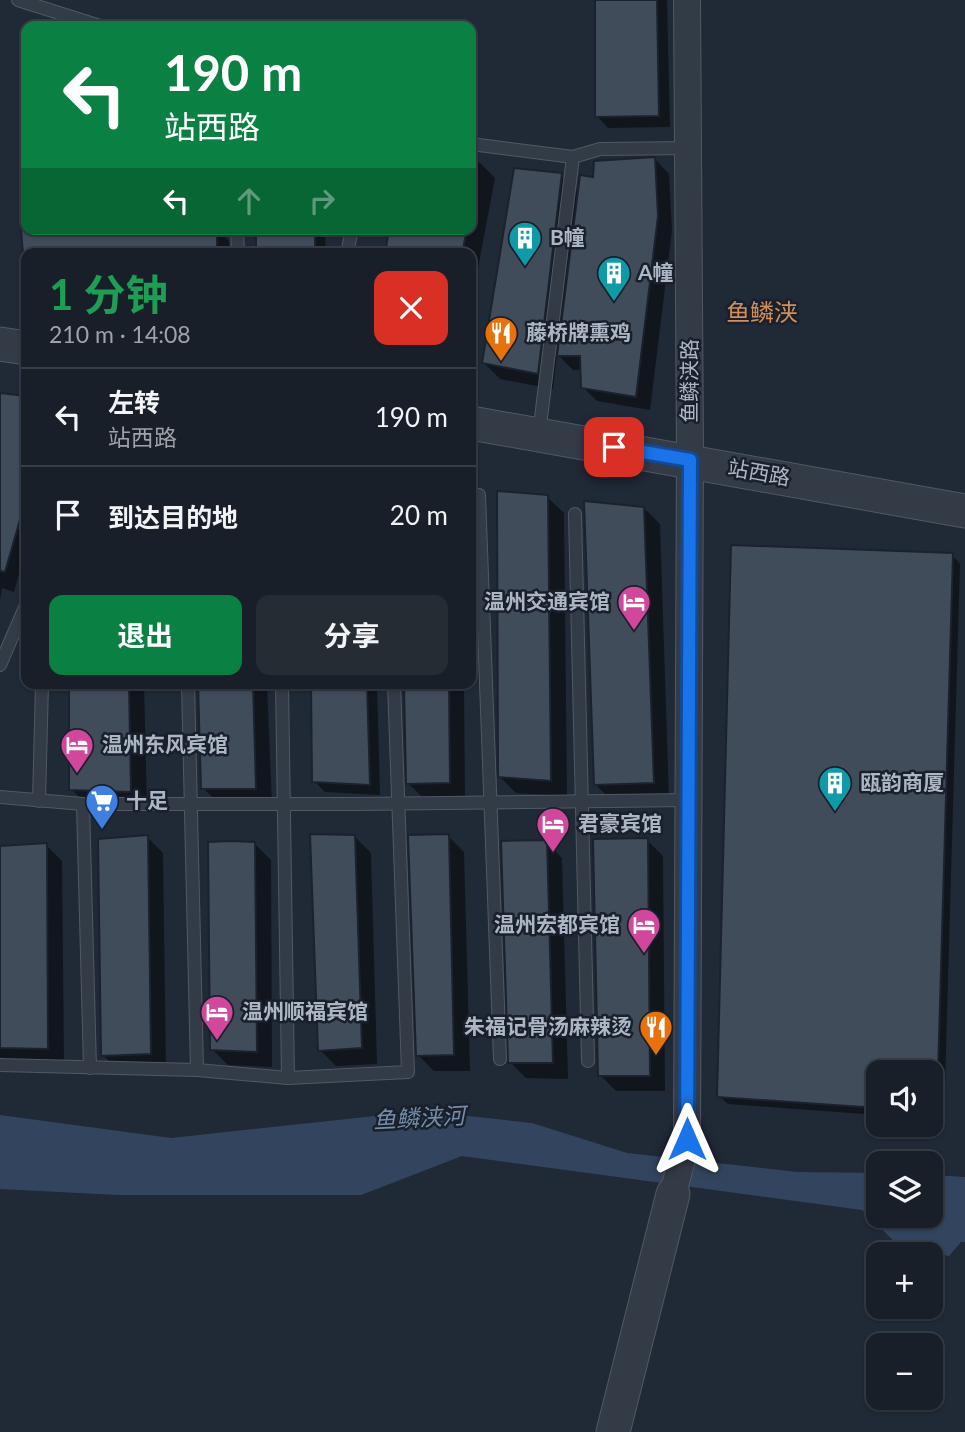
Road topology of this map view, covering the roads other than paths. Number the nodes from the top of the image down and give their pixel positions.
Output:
1 (18, 0) edge
2 (687, 0) edge
3 (84, 21) edge
4 (476, 145) edge
5 (690, 148) junction
6 (573, 157) junction
7 (0, 344) edge
8 (21, 347) edge
9 (476, 424) edge
10 (539, 435) junction
11 (690, 460) junction
12 (479, 495) dead end
13 (965, 511) edge
14 (575, 514) dead end
15 (21, 617) edge
16 (0, 665) edge
17 (42, 689) edge
18 (188, 689) edge
19 (282, 689) edge
20 (394, 689) edge
21 (0, 797) edge
22 (689, 800) junction
23 (39, 801) junction
24 (582, 801) junction
25 (491, 802) junction
26 (83, 804) junction
27 (189, 804) junction
28 (284, 804) junction
29 (397, 804) junction
30 (500, 1059) dead end
31 (588, 1061) dead end
32 (0, 1065) edge
33 (90, 1068) junction
34 (197, 1070) junction
35 (288, 1078) junction
36 (673, 1194) joint
37 (613, 1432) edge

1 - 3 lane
2 - 5 street, 鱼鳞浃路
4 - 6 lane
5 - 6 lane
5 - 11 street, 鱼鳞浃路
6 - 10 lane
7 - 8 street
9 - 10 street, 站西路
10 - 11 street, 站西路
11 - 13 street, 站西路
11 - 22 street, 鱼鳞浃路
12 - 25 lane
14 - 24 lane
15 - 16 lane
17 - 23 lane
18 - 27 lane
19 - 28 lane
20 - 29 lane
21 - 23 lane
22 - 24 lane
22 - 36 street, 鱼鳞浃路
23 - 26 lane
24 - 25 lane
24 - 31 lane
25 - 29 lane
25 - 30 lane
26 - 27 lane
26 - 33 lane
27 - 28 lane
27 - 34 lane
28 - 29 lane
28 - 35 lane
29 - 35 lane
32 - 33 lane
33 - 34 lane
34 - 35 lane
36 - 37 street

